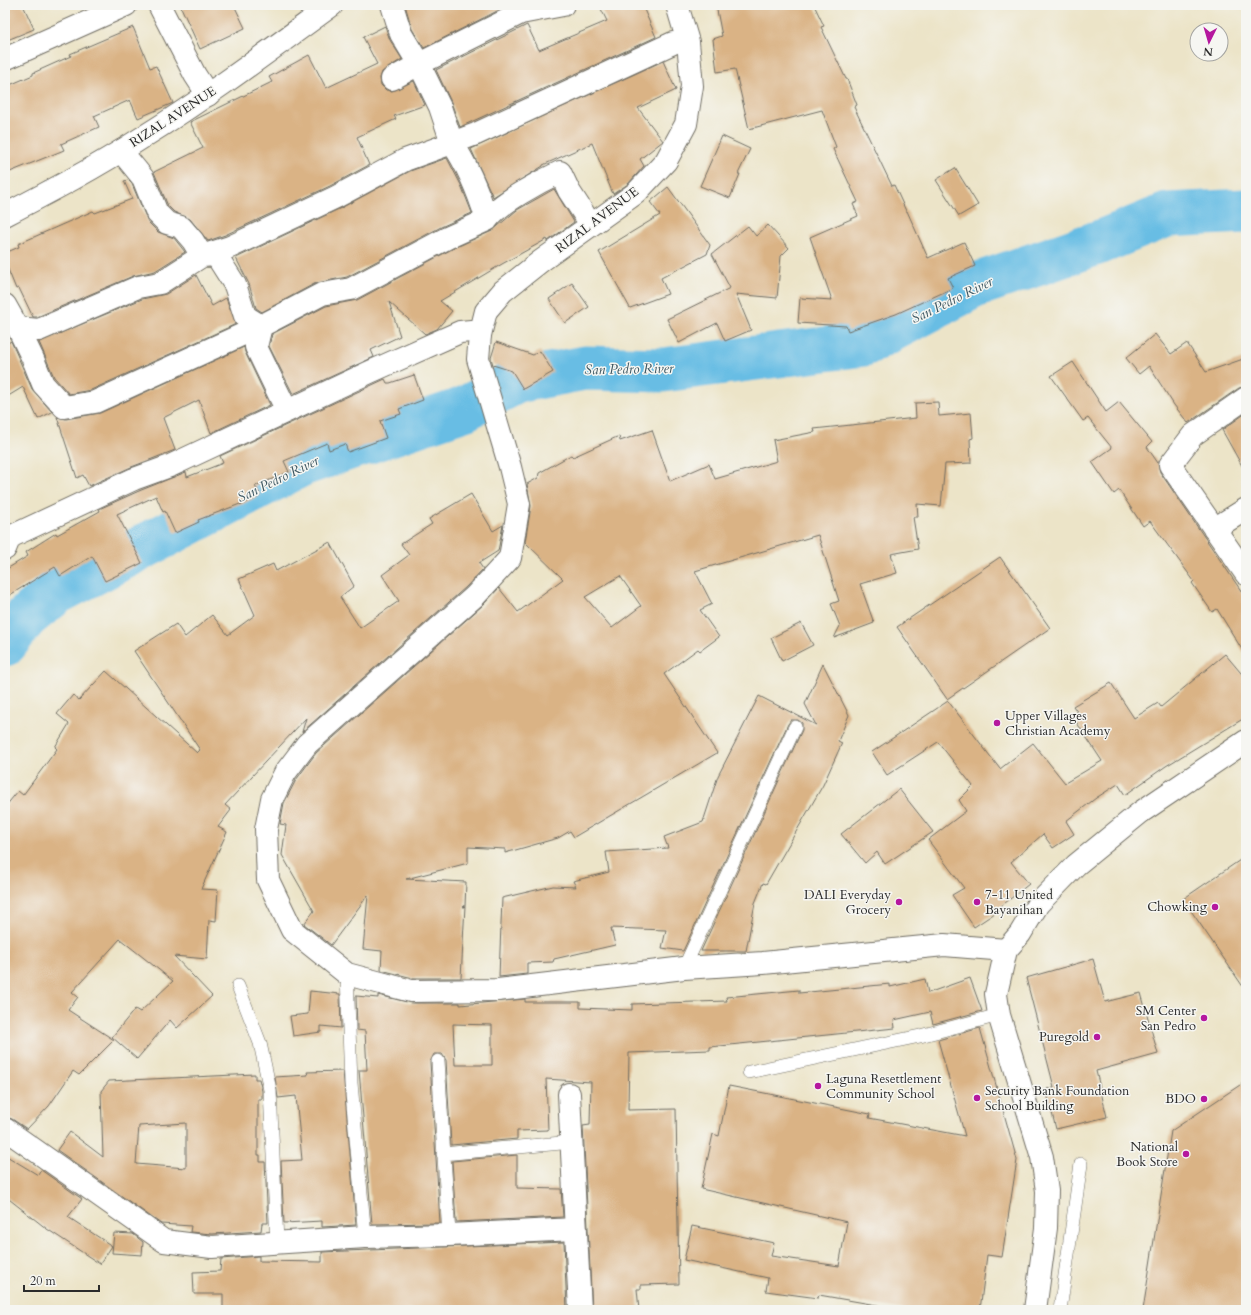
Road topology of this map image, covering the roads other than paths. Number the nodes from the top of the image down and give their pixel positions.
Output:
1 (126, 5) edge
2 (159, 5) edge
3 (332, 5) edge
4 (392, 5) edge
5 (562, 5) edge
6 (677, 5) edge
7 (673, 43) dead end
8 (5, 59) edge
9 (419, 64) junction
10 (392, 79) dead end
11 (208, 95) junction
12 (452, 143) junction
13 (121, 151) junction
14 (584, 214) dead end
15 (5, 215) edge
16 (487, 220) junction
17 (202, 256) junction
18 (5, 305) edge
19 (261, 326) junction
20 (18, 328) junction
21 (480, 335) junction
22 (1246, 398) edge
23 (287, 411) junction
24 (1246, 509) edge
25 (1214, 529) junction
26 (5, 549) edge
27 (1246, 574) edge
28 (795, 727) dead end
29 (1246, 741) edge
30 (1006, 950) junction
31 (684, 968) junction
32 (347, 974) junction
33 (238, 986) dead end
34 (999, 1015) junction
35 (438, 1061) dead end
36 (749, 1072) dead end
37 (569, 1094) dead end
38 (5, 1129) edge
39 (572, 1142) junction
40 (443, 1154) junction
41 (1081, 1164) dead end
42 (575, 1229) junction
43 (448, 1235) junction
44 (365, 1237) junction
45 (277, 1242) junction
46 (580, 1310) edge
47 (1035, 1310) edge
48 (1060, 1310) edge

1 - 8 street
2 - 11 street
3 - 11 street, RIZAL AVENUE
4 - 9 street
5 - 9 street
6 - 21 street, RIZAL AVENUE
7 - 12 street
9 - 10 street
9 - 12 street
11 - 13 street, RIZAL AVENUE
12 - 16 street
12 - 17 street
13 - 15 street, RIZAL AVENUE
13 - 17 street
14 - 16 street
16 - 19 street
17 - 19 street
17 - 20 street
18 - 20 street
19 - 20 street
19 - 23 street
21 - 23 street
21 - 32 street, RIZAL AVENUE
22 - 25 street
23 - 26 street
24 - 25 street
25 - 27 street
28 - 31 lane
29 - 30 street
30 - 31 street
30 - 34 street
31 - 32 street
32 - 44 lane
33 - 45 lane
34 - 36 lane
34 - 47 street
35 - 40 lane
37 - 39 street
38 - 45 street
39 - 40 lane
39 - 42 street
40 - 43 lane
41 - 48 lane
42 - 43 street
42 - 46 street
43 - 44 street
44 - 45 street

